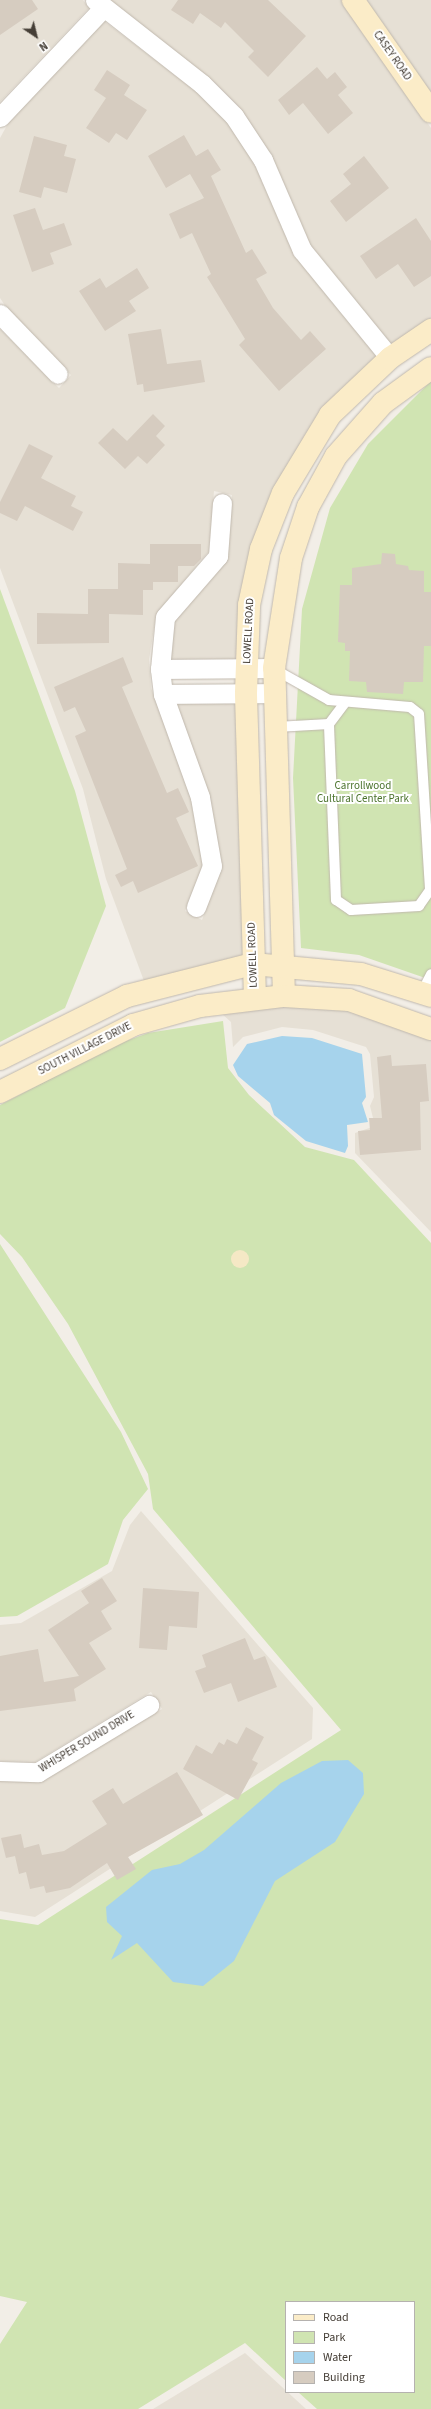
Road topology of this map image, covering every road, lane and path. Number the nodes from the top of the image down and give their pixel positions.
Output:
1 (353, 0) edge
2 (98, 4) edge
3 (431, 112) edge
4 (0, 117) edge
5 (0, 314) edge
6 (431, 330) edge
7 (390, 358) junction
8 (431, 368) edge
9 (58, 374) dead end
10 (336, 456) junction
11 (222, 503) dead end
12 (274, 668) junction
13 (160, 669) junction
14 (247, 669) junction
15 (246, 693) junction
16 (274, 693) junction
17 (163, 694) junction
18 (344, 704) junction
19 (329, 724) junction
20 (276, 727) junction
21 (196, 907) dead end
22 (253, 964) junction
23 (283, 966) junction
24 (428, 988) edge
25 (284, 996) junction
26 (255, 998) junction
27 (431, 1029) edge
28 (0, 1059) edge
29 (0, 1092) edge
30 (149, 1705) dead end
31 (0, 1770) edge

1 - 3 street, CASEY ROAD
2 - 4 street
2 - 7 street
5 - 9 street
6 - 7 street, LOWELL ROAD
7 - 10 street
7 - 14 street, LOWELL ROAD
8 - 10 street
10 - 12 street
11 - 13 street
12 - 14 street
12 - 16 street
12 - 18 lane
13 - 14 street
13 - 17 street
14 - 15 street, LOWELL ROAD
15 - 16 street
15 - 17 street
15 - 22 street, LOWELL ROAD
16 - 20 street
17 - 21 street
18 - 19 lane
18 - 19 lane
19 - 20 lane
20 - 23 street
22 - 23 street
22 - 26 street, LOWELL ROAD
22 - 28 street
23 - 24 street
23 - 25 street
25 - 26 street, SOUTH VILLAGE DRIVE
25 - 27 street, SOUTH VILLAGE DRIVE
26 - 29 street, SOUTH VILLAGE DRIVE
30 - 31 street, WHISPER SOUND DRIVE

